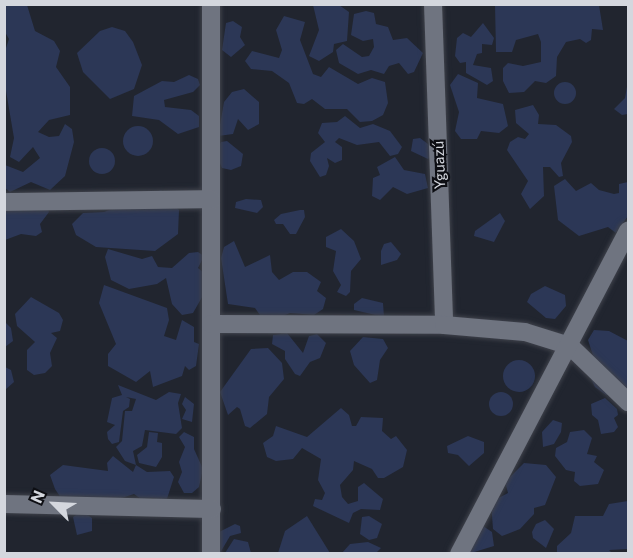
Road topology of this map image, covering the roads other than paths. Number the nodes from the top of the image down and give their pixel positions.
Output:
1 (210, 4) edge
2 (433, 4) edge
3 (211, 199) junction
4 (4, 202) edge
5 (628, 231) edge
6 (211, 324) junction
7 (444, 325) junction
8 (570, 346) junction
9 (628, 402) edge
10 (4, 504) edge
11 (212, 509) junction
12 (211, 554) edge
13 (459, 554) edge

1 - 3 street
2 - 7 street, Yguazú
3 - 4 street
3 - 6 street
5 - 8 street
6 - 7 street
6 - 11 street
7 - 8 street
8 - 9 street
8 - 13 street
10 - 11 street
11 - 12 street

